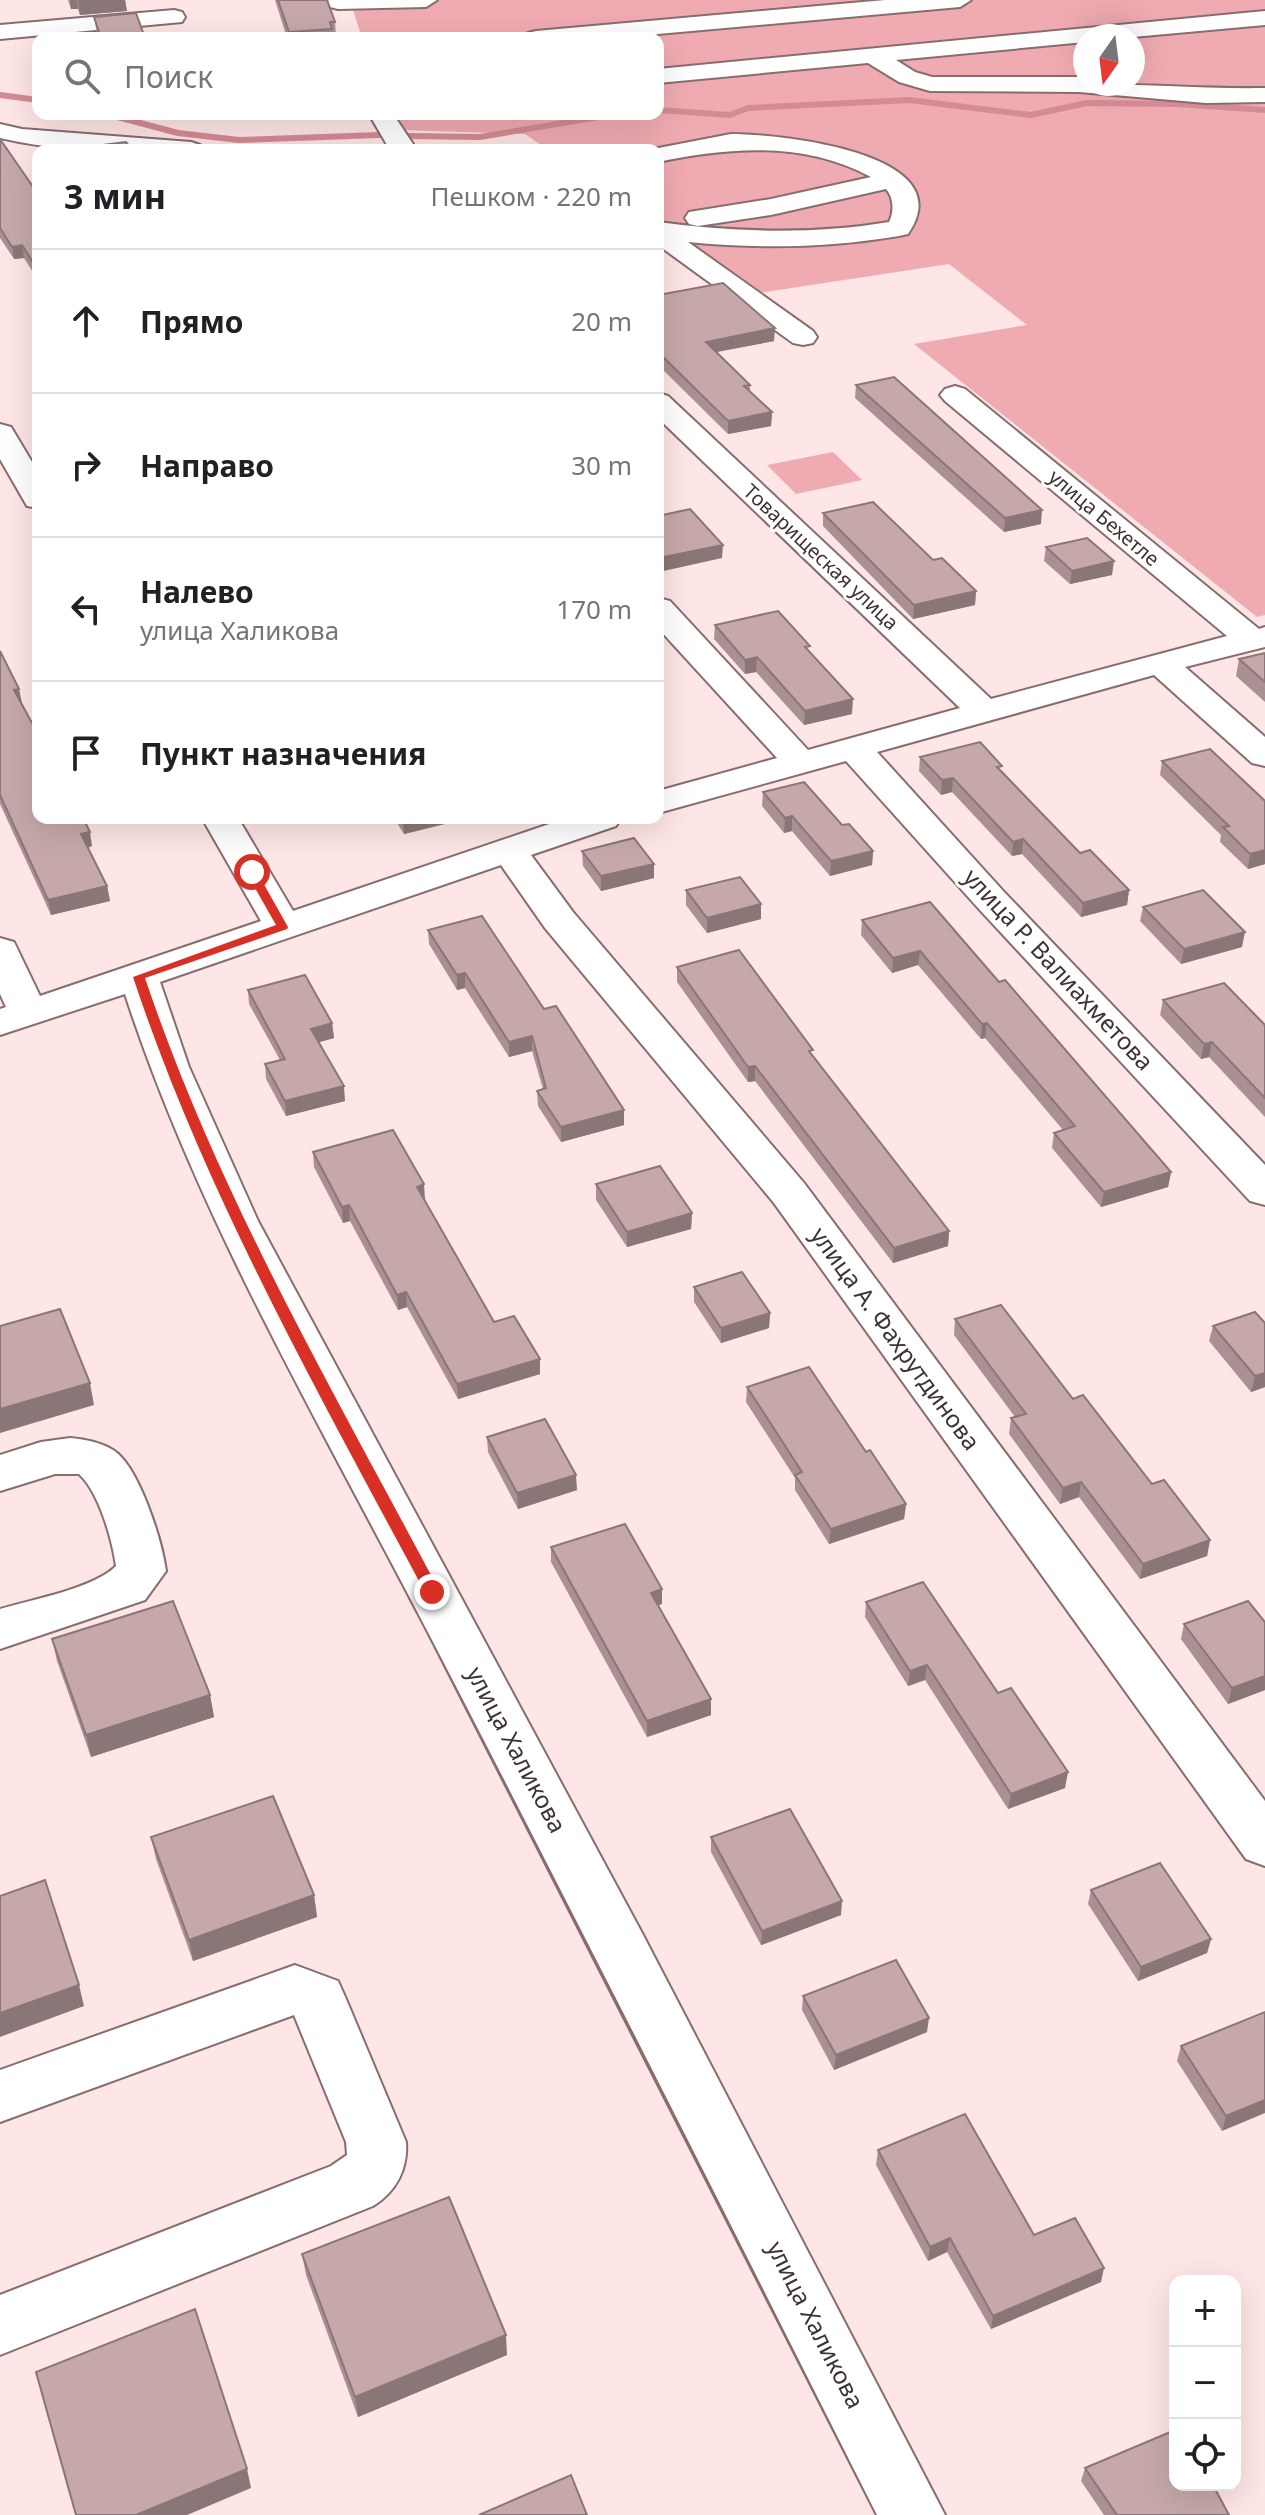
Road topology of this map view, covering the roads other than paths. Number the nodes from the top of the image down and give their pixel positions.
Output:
1 (426, 0) edge
2 (960, 0) edge
3 (338, 1) edge
4 (174, 18) edge
5 (1265, 18) edge
6 (345, 26) dead end
7 (0, 32) edge
8 (603, 32) edge
9 (875, 57) junction
10 (1222, 72) dead end
11 (664, 75) edge
12 (1145, 79) edge
13 (1073, 85) edge
14 (1145, 90) edge
15 (1265, 95) edge
16 (384, 120) edge
17 (21, 139) edge
18 (98, 144) edge
19 (399, 144) edge
20 (664, 152) edge
21 (892, 180) junction
22 (664, 221) edge
23 (664, 232) edge
24 (664, 236) edge
25 (803, 337) dead end
26 (955, 395) dead end
27 (664, 408) edge
28 (0, 433) edge
29 (26, 484) edge
30 (664, 615) edge
31 (1259, 638) edge
32 (1160, 663) junction
33 (984, 711) junction
34 (854, 748) junction
35 (1265, 755) edge
36 (800, 762) junction
37 (664, 800) edge
38 (223, 824) edge
39 (549, 825) edge
40 (508, 849) junction
41 (283, 927) junction
42 (0, 950) edge
43 (139, 977) junction
44 (14, 1018) edge
45 (1265, 1191) edge
46 (0, 1473) edge
47 (0, 1629) edge
48 (1265, 1843) edge
49 (0, 2096) edge
50 (0, 2325) edge
51 (912, 2515) edge

1 - 3 street
2 - 8 street
3 - 6 street
4 - 7 street
5 - 9 street
9 - 11 street
9 - 13 street
10 - 12 street
14 - 15 street
16 - 19 street
17 - 18 street
20 - 21 street
21 - 22 street
21 - 23 street
24 - 25 street
26 - 31 street, улица Бехетле
27 - 33 street, Товарищеская улица
28 - 29 street
30 - 36 street
31 - 32 street
32 - 33 street
32 - 35 street
33 - 34 street
34 - 36 street
34 - 45 street, улица Р. Валиахметова
36 - 37 street
38 - 41 street
39 - 40 street
40 - 41 street
40 - 48 street, улица А. Фахрутдинова
41 - 43 street
42 - 44 street
43 - 44 street
43 - 51 street, улица Халикова
46 - 47 street
49 - 50 street

